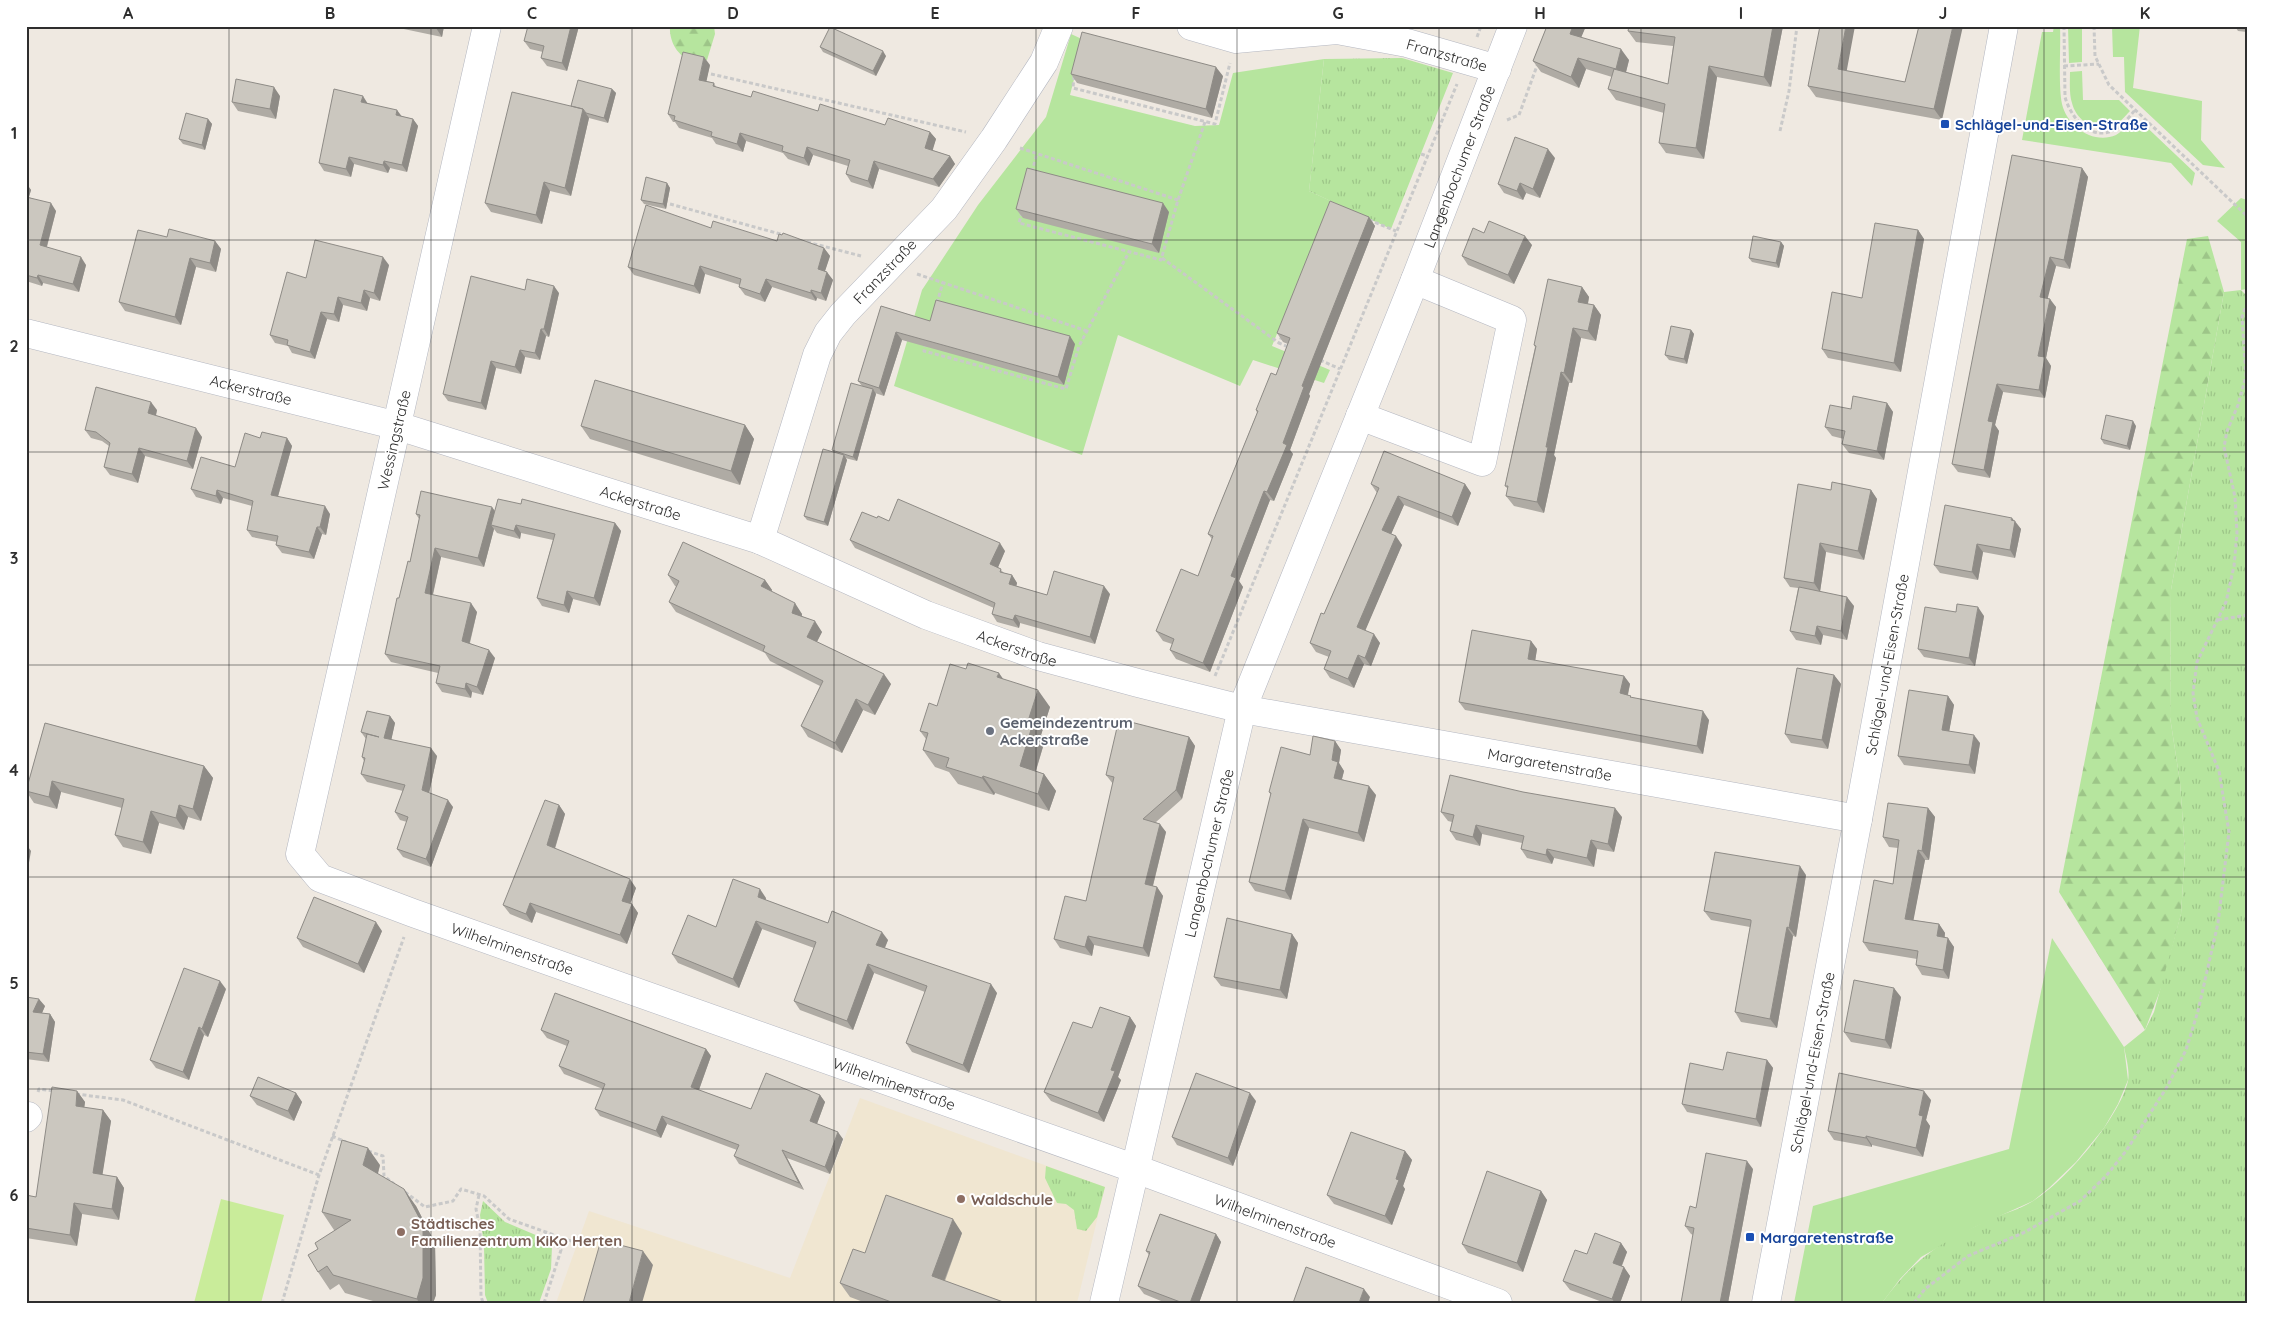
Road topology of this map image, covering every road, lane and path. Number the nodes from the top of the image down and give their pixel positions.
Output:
1 (487, 26) edge
2 (1059, 26) edge
3 (1191, 26) edge
4 (1481, 26) edge
5 (1513, 26) edge
6 (1798, 26) edge
7 (2004, 26) edge
8 (2064, 26) edge
9 (2094, 26) edge
10 (1236, 39) junction
11 (1467, 60) junction
12 (1539, 60) edge
13 (2099, 64) junction
14 (2064, 66) junction
15 (1073, 69) edge
16 (1496, 69) junction
17 (711, 74) dead end
18 (2136, 110) junction
19 (1505, 120) dead end
20 (1205, 122) junction
21 (1780, 131) dead end
22 (994, 139) junction
23 (1037, 153) junction
24 (1421, 154) dead end
25 (1427, 156) junction
26 (1030, 180) edge
27 (1178, 200) junction
28 (1023, 206) edge
29 (2247, 216) edge
30 (1361, 217) edge
31 (1396, 231) junction
32 (1129, 252) junction
33 (1162, 258) junction
34 (1415, 280) junction
35 (943, 282) dead end
36 (2247, 303) edge
37 (936, 308) edge
38 (26, 333) edge
39 (1282, 334) edge
40 (926, 342) edge
41 (1279, 343) junction
42 (1296, 350) edge
43 (1314, 358) edge
44 (1340, 369) junction
45 (1360, 416) junction
46 (398, 426) junction
47 (760, 540) junction
48 (2247, 615) edge
49 (2217, 620) junction
50 (1208, 701) junction
51 (1242, 709) junction
52 (1858, 819) junction
53 (300, 854) joint
54 (413, 913) junction
55 (39, 1089) dead end
56 (58, 1092) edge
57 (67, 1093) edge
58 (332, 1136) junction
59 (349, 1143) edge
60 (366, 1150) edge
61 (1136, 1169) junction
62 (319, 1175) junction
63 (480, 1194) junction
64 (544, 1232) junction
65 (574, 1242) dead end
66 (282, 1303) edge
67 (483, 1303) edge
68 (544, 1303) edge
69 (1104, 1303) edge
70 (1498, 1303) edge
71 (1766, 1303) edge
72 (1914, 1303) edge

1 - 46 street, Wessingstraße
2 - 22 street, Franzstraße
3 - 10 street, Franzstraße
4 - 11 path
5 - 16 street, Langenbochumer Straße
6 - 21 path
7 - 52 street, Schlägel-und-Eisen-Straße
8 - 14 path
9 - 13 path
10 - 11 street, Franzstraße
10 - 20 path
11 - 16 street, Franzstraße
11 - 25 path
12 - 19 path
13 - 14 path
13 - 18 path
14 - 18 path
15 - 20 path
16 - 34 street, Langenbochumer Straße
17 - 22 path
18 - 29 path
20 - 27 path
22 - 23 path
22 - 47 street, Franzstraße
23 - 26 path
23 - 27 path
24 - 25 path
25 - 31 path
27 - 33 path
28 - 32 path
30 - 31 path
31 - 44 path
32 - 33 path
32 - 40 path
33 - 41 path
34 - 45 street, Langenbochumer Straße
34 - 45 street
35 - 37 path
36 - 49 path
38 - 46 street, Ackerstraße
39 - 41 path
41 - 42 path
43 - 44 path
44 - 50 path
45 - 51 street, Langenbochumer Straße
46 - 47 street, Ackerstraße
46 - 53 street, Wessingstraße
47 - 50 street, Ackerstraße
48 - 49 path
49 - 72 path
50 - 51 street, Ackerstraße
51 - 52 street, Margaretenstraße
51 - 61 street, Langenbochumer Straße
52 - 71 street, Schlägel-und-Eisen-Straße
53 - 54 street, Wilhelminenstraße
54 - 58 path
54 - 61 street, Wilhelminenstraße
55 - 56 path
57 - 62 path
58 - 59 path
58 - 62 path
60 - 63 path
61 - 69 street, Langenbochumer Straße
61 - 70 street, Wilhelminenstraße
62 - 66 path
63 - 64 path
63 - 67 path
64 - 65 path
64 - 68 path

